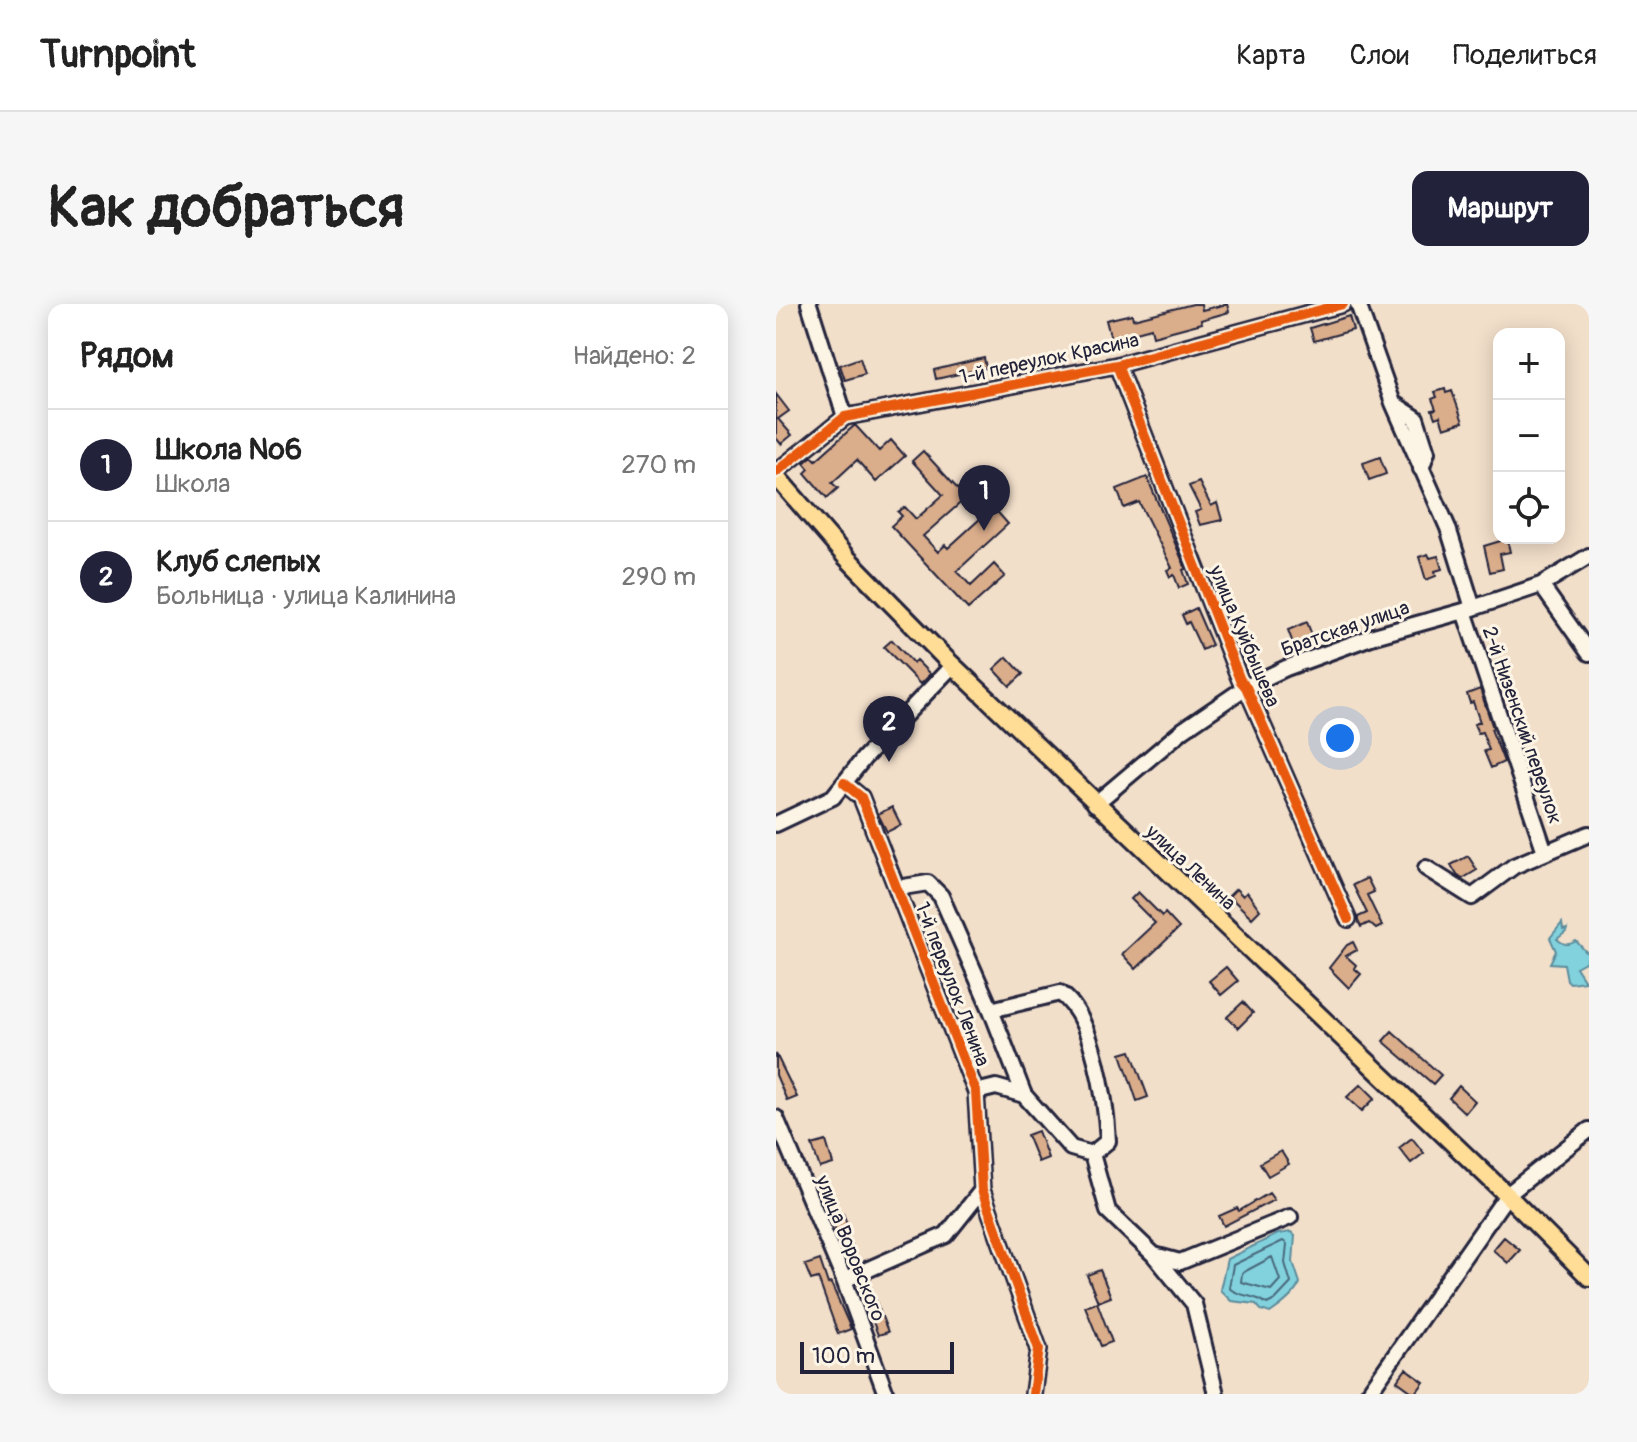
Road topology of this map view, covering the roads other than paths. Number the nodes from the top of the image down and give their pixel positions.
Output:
1 (809, 304) edge
2 (1343, 304) edge
3 (1358, 304) edge
4 (1117, 365) junction
5 (845, 417) junction
6 (776, 474) edge
7 (1589, 556) edge
8 (1541, 585) junction
9 (1469, 609) junction
10 (1589, 653) edge
11 (953, 665) junction
12 (1246, 687) junction
13 (844, 783) junction
14 (1095, 804) junction
15 (776, 824) edge
16 (1589, 834) edge
17 (1545, 852) junction
18 (1426, 868) dead end
19 (897, 888) junction
20 (1348, 919) dead end
21 (991, 1010) junction
22 (976, 1092) junction
23 (1024, 1095) junction
24 (776, 1118) edge
25 (1589, 1130) edge
26 (1092, 1154) junction
27 (982, 1190) junction
28 (1507, 1195) junction
29 (1290, 1217) dead end
30 (1154, 1255) junction
31 (1589, 1277) edge
32 (844, 1280) junction
33 (1371, 1393) edge
34 (886, 1394) edge
35 (1033, 1394) edge
36 (1216, 1394) edge

1 - 5 street
2 - 4 street, 1-й переулок Красина
3 - 9 street, 2-й Низенский переулок
4 - 5 street, 1-й переулок Красина
4 - 12 street, улица Куйбышева
5 - 6 street, 1-й переулок Красина
6 - 11 main road, улица Ленина
7 - 8 street, Братская улица
8 - 9 street, Братская улица
8 - 10 street
9 - 12 street, Братская улица
9 - 17 street, 2-й Низенский переулок
11 - 13 street
11 - 14 main road, улица Ленина
12 - 14 street, Братская улица
12 - 20 street, улица Куйбышева
13 - 15 street
13 - 19 street, 1-й переулок Ленина
14 - 28 main road, улица Ленина
16 - 17 street
17 - 18 street
19 - 21 street
19 - 22 street, 1-й переулок Ленина
21 - 23 street
21 - 26 street
22 - 23 street
22 - 27 street, 1-й переулок Ленина
23 - 26 street
24 - 32 street, улица Воровского
25 - 28 street
26 - 30 street
27 - 32 street
27 - 35 street, 1-й переулок Ленина
28 - 31 main road, улица Ленина
28 - 33 street
29 - 30 street
30 - 36 street
32 - 34 street, улица Воровского

